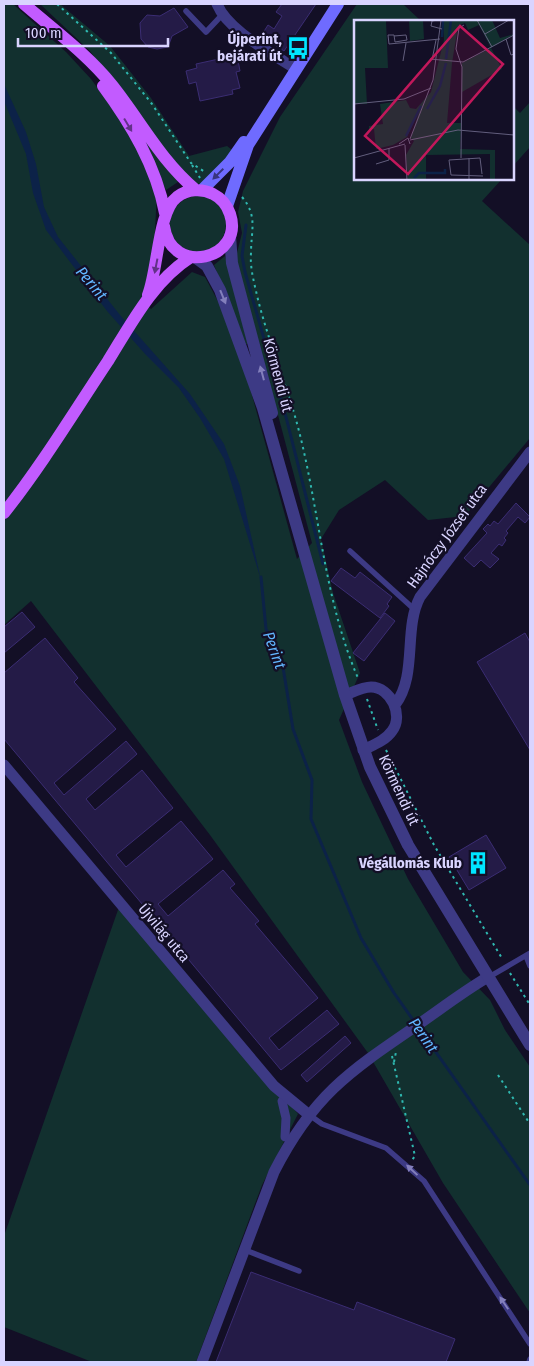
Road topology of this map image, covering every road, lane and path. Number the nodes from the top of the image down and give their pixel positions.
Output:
1 (24, 4) edge
2 (57, 4) edge
3 (218, 4) edge
4 (338, 4) edge
5 (186, 11) dead end
6 (222, 15) junction
7 (56, 31) junction
8 (296, 69) junction
9 (270, 109) junction
10 (191, 163) junction
11 (216, 176) junction
12 (233, 186) junction
13 (201, 188) junction
14 (227, 206) junction
15 (165, 220) junction
16 (230, 236) junction
17 (193, 258) junction
18 (145, 304) junction
19 (530, 452) edge
20 (4, 513) edge
21 (296, 523) junction
22 (350, 551) dead end
23 (415, 610) junction
24 (363, 689) junction
25 (345, 695) junction
26 (395, 705) junction
27 (382, 741) junction
28 (363, 750) junction
29 (4, 765) edge
30 (528, 955) edge
31 (506, 966) junction
32 (530, 966) edge
33 (488, 977) junction
34 (530, 1005) edge
35 (397, 1043) junction
36 (530, 1045) edge
37 (390, 1052) dead end
38 (394, 1064) junction
39 (498, 1075) dead end
40 (282, 1100) dead end
41 (308, 1114) junction
42 (530, 1124) edge
43 (285, 1137) dead end
44 (415, 1156) dead end
45 (245, 1250) junction
46 (299, 1271) dead end
47 (530, 1344) edge
48 (202, 1362) edge

1 - 7 main road
2 - 10 path
3 - 6 street
4 - 8 main road
5 - 6 lane
6 - 8 street
7 - 13 main road
7 -> 15 main road
8 - 9 main road
9 -> 11 main road
9 - 12 main road
10 - 11 path
10 - 13 path
11 - 13 main road
12 - 14 main road
12 - 24 path
13 - 14 main road
13 - 15 main road
14 - 16 main road
15 - 17 main road
15 -> 18 main road
16 - 17 main road
21 -> 16 street, Körmendi út
17 - 18 main road
17 -> 21 street, Körmendi út
18 - 20 main road
19 - 23 street, Hajnóczy József utca
21 - 25 street, Körmendi út
22 - 23 lane
23 - 26 street, Hajnóczy József utca
24 - 25 street
24 - 26 street
24 - 27 path
25 - 28 street, Körmendi út
26 - 27 street, Hajnóczy József utca
27 - 28 street
27 - 31 path
28 - 33 street, Körmendi út
29 - 41 street, Újvilág utca
30 - 31 lane
30 - 32 lane
31 - 33 lane
31 - 34 path
33 - 35 street
33 - 36 street, Körmendi út
35 - 38 path
35 - 41 street
37 - 38 path
38 - 44 path
39 - 42 path
40 - 43 street
41 - 45 street
47 -> 41 lane
45 - 46 lane
45 - 48 street

